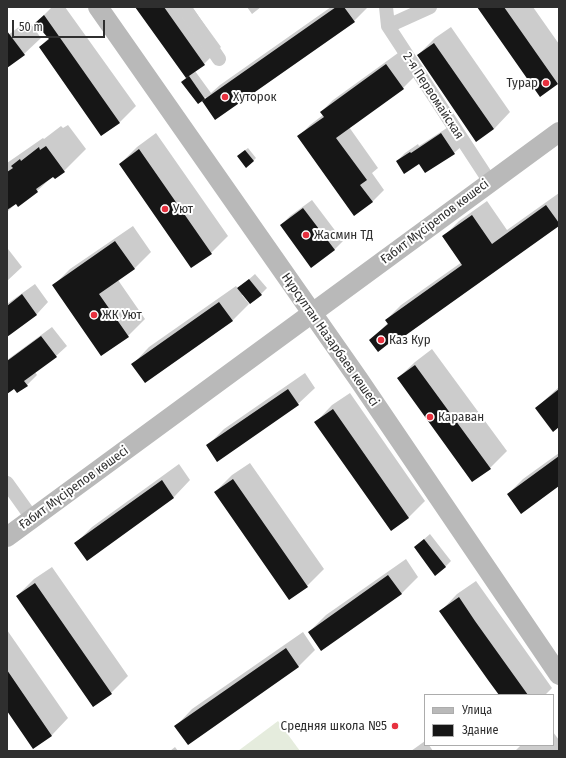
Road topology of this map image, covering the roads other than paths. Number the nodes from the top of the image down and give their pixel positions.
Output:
1 (98, 7) edge
2 (184, 7) edge
3 (386, 7) edge
4 (430, 7) edge
5 (388, 26) junction
6 (219, 59) dead end
7 (559, 132) edge
8 (490, 182) junction
9 (312, 314) junction
10 (7, 483) edge
11 (32, 518) junction
12 (7, 537) edge
13 (559, 675) edge

1 - 9 main road, Нұрсұлтан Назарбаев көшесі
2 - 6 street
3 - 5 street, 2-я Первомайская
4 - 5 street
5 - 8 street, 2-я Первомайская
7 - 8 main road, Ғабит Мүсірепов көшесі
8 - 9 main road, Ғабит Мүсірепов көшесі
9 - 11 main road, Ғабит Мүсірепов көшесі
9 - 13 main road, Нұрсұлтан Назарбаев көшесі
10 - 11 street
11 - 12 main road, Ғабит Мүсірепов көшесі

